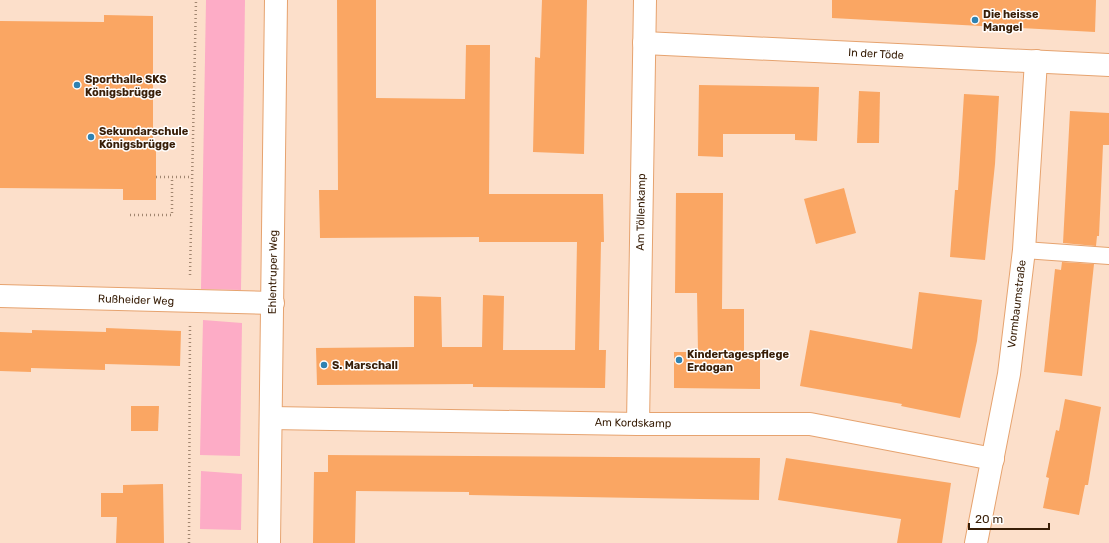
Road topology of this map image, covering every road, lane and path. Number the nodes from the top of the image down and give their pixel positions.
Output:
1 (196, 0) edge
2 (276, 0) edge
3 (644, 0) edge
4 (644, 42) junction
5 (1036, 61) junction
6 (1109, 65) edge
7 (156, 177) dead end
8 (172, 177) junction
9 (192, 177) junction
10 (130, 215) dead end
11 (1024, 250) junction
12 (1109, 256) edge
13 (0, 296) edge
14 (190, 302) junction
15 (273, 303) junction
16 (271, 418) junction
17 (638, 424) junction
18 (993, 458) junction
19 (189, 543) edge
20 (269, 543) edge
21 (976, 543) edge

1 - 9 path
2 - 15 street, Ehlentruper Weg
3 - 4 street, Am Töllenkamp
4 - 5 street, In der Töde
4 - 17 street, Am Töllenkamp
5 - 6 street, In der Töde
5 - 11 street, Vormbaumstraße
7 - 8 path
8 - 9 path
8 - 10 path
9 - 14 path
11 - 12 lane
11 - 18 street, Vormbaumstraße
13 - 14 street, Rußheider Weg
14 - 15 street, Rußheider Weg
14 - 19 path
15 - 16 street, Ehlentruper Weg
16 - 17 street, Am Kordskamp
16 - 20 street, Ehlentruper Weg
17 - 18 street, Am Kordskamp
18 - 21 street, Vormbaumstraße

